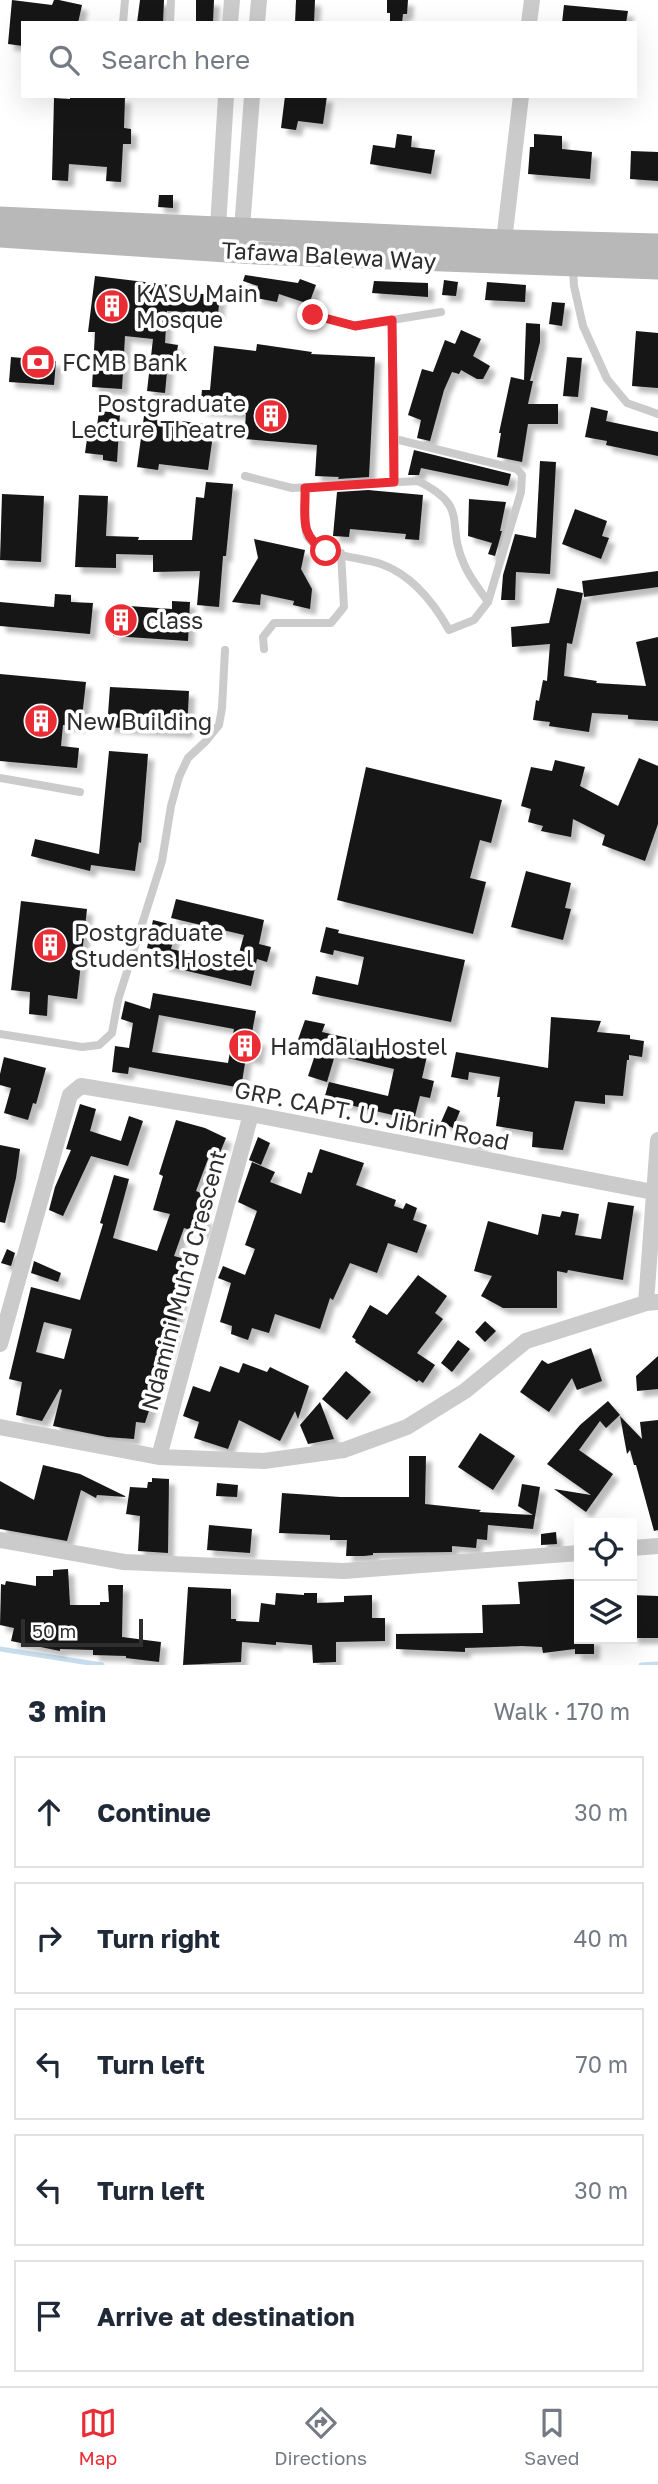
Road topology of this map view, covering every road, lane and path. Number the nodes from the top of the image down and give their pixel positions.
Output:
1 (125, 0) edge
2 (171, 0) edge
3 (232, 0) edge
4 (259, 0) edge
5 (532, 0) edge
6 (123, 21) edge
7 (170, 21) edge
8 (230, 21) edge
9 (257, 21) edge
10 (529, 21) edge
11 (226, 98) edge
12 (252, 98) edge
13 (521, 98) edge
14 (0, 218) edge
15 (218, 228) junction
16 (242, 229) junction
17 (0, 236) edge
18 (504, 241) junction
19 (658, 245) edge
20 (573, 265) junction
21 (658, 268) edge
22 (441, 312) dead end
23 (313, 315) dead end
24 (392, 320) junction
25 (658, 414) edge
26 (395, 439) junction
27 (245, 476) dead end
28 (394, 482) junction
29 (305, 488) junction
30 (341, 553) junction
31 (488, 602) junction
32 (264, 649) dead end
33 (225, 650) dead end
34 (0, 778) edge
35 (79, 792) dead end
36 (0, 1034) edge
37 (251, 1114) junction
38 (658, 1140) edge
39 (653, 1192) junction
40 (652, 1303) edge
41 (0, 1344) edge
42 (0, 1427) edge
43 (159, 1457) junction
44 (0, 1540) edge
45 (658, 1546) edge
46 (637, 1548) edge
47 (574, 1553) edge

1 - 6 lane
2 - 7 lane
3 - 8 street
4 - 9 street
5 - 10 street
11 - 15 street
12 - 16 street
13 - 18 street
14 - 15 main road, Tafawa Balewa Way
15 - 16 main road, Tafawa Balewa Way
16 - 18 main road, Tafawa Balewa Way
17 - 20 main road, Tafawa Balewa Way
18 - 19 main road, Tafawa Balewa Way
20 - 21 main road, Tafawa Balewa Way
20 - 25 lane
22 - 24 lane
23 - 24 lane
24 - 26 lane
26 - 28 lane
26 - 31 lane
27 - 29 lane
28 - 29 lane
28 - 31 lane
29 - 30 lane
30 - 31 lane
30 - 32 lane
33 - 36 lane
34 - 35 lane
37 - 39 street, GRP. CAPT. U. Jibrin Road
37 - 41 street, GRP. CAPT. U. Jibrin Road
37 - 43 street, Ndamini Muh'd Crescent
38 - 39 street
39 - 40 street
40 - 43 street
42 - 43 street
44 - 47 street
45 - 46 street

